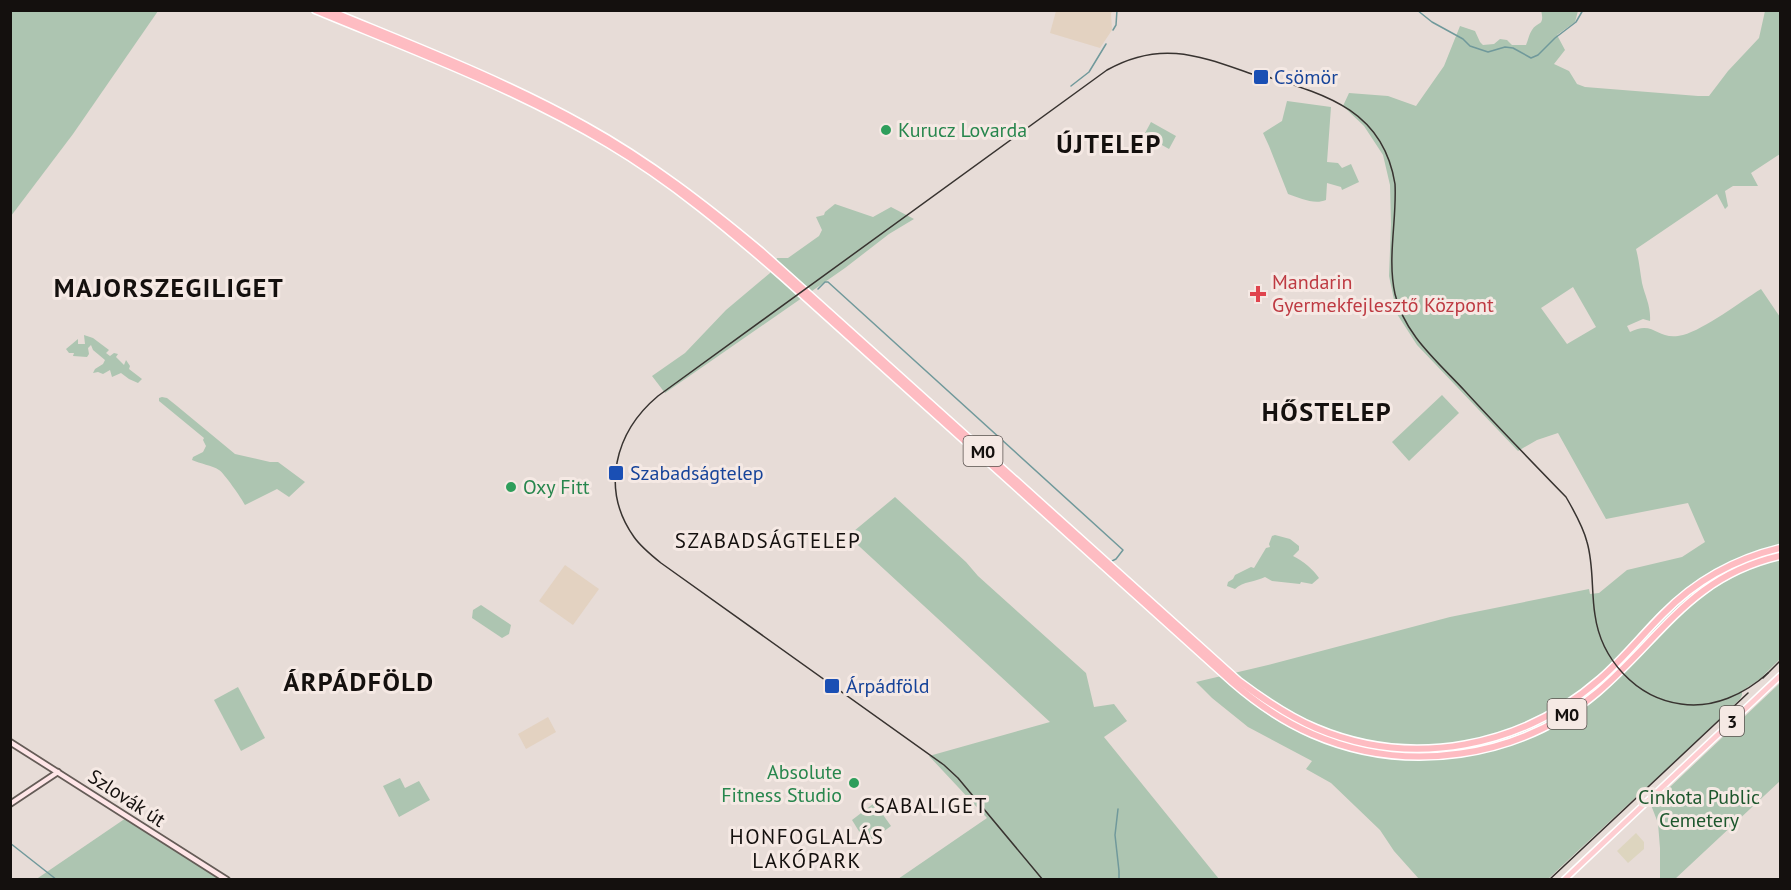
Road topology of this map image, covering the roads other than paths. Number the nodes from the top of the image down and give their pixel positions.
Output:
1 (315, 10) edge
2 (328, 10) edge
3 (1780, 548) edge
4 (1780, 556) edge
5 (1780, 676) edge
6 (10, 742) edge
7 (58, 772) junction
8 (10, 804) edge
9 (227, 879) edge
10 (1564, 879) edge

1 - 4 highway, M0
2 - 3 highway, M0
5 - 10 main road, 3
6 - 7 main road, Szlovák út
7 - 8 main road
7 - 9 main road, Szlovák út

